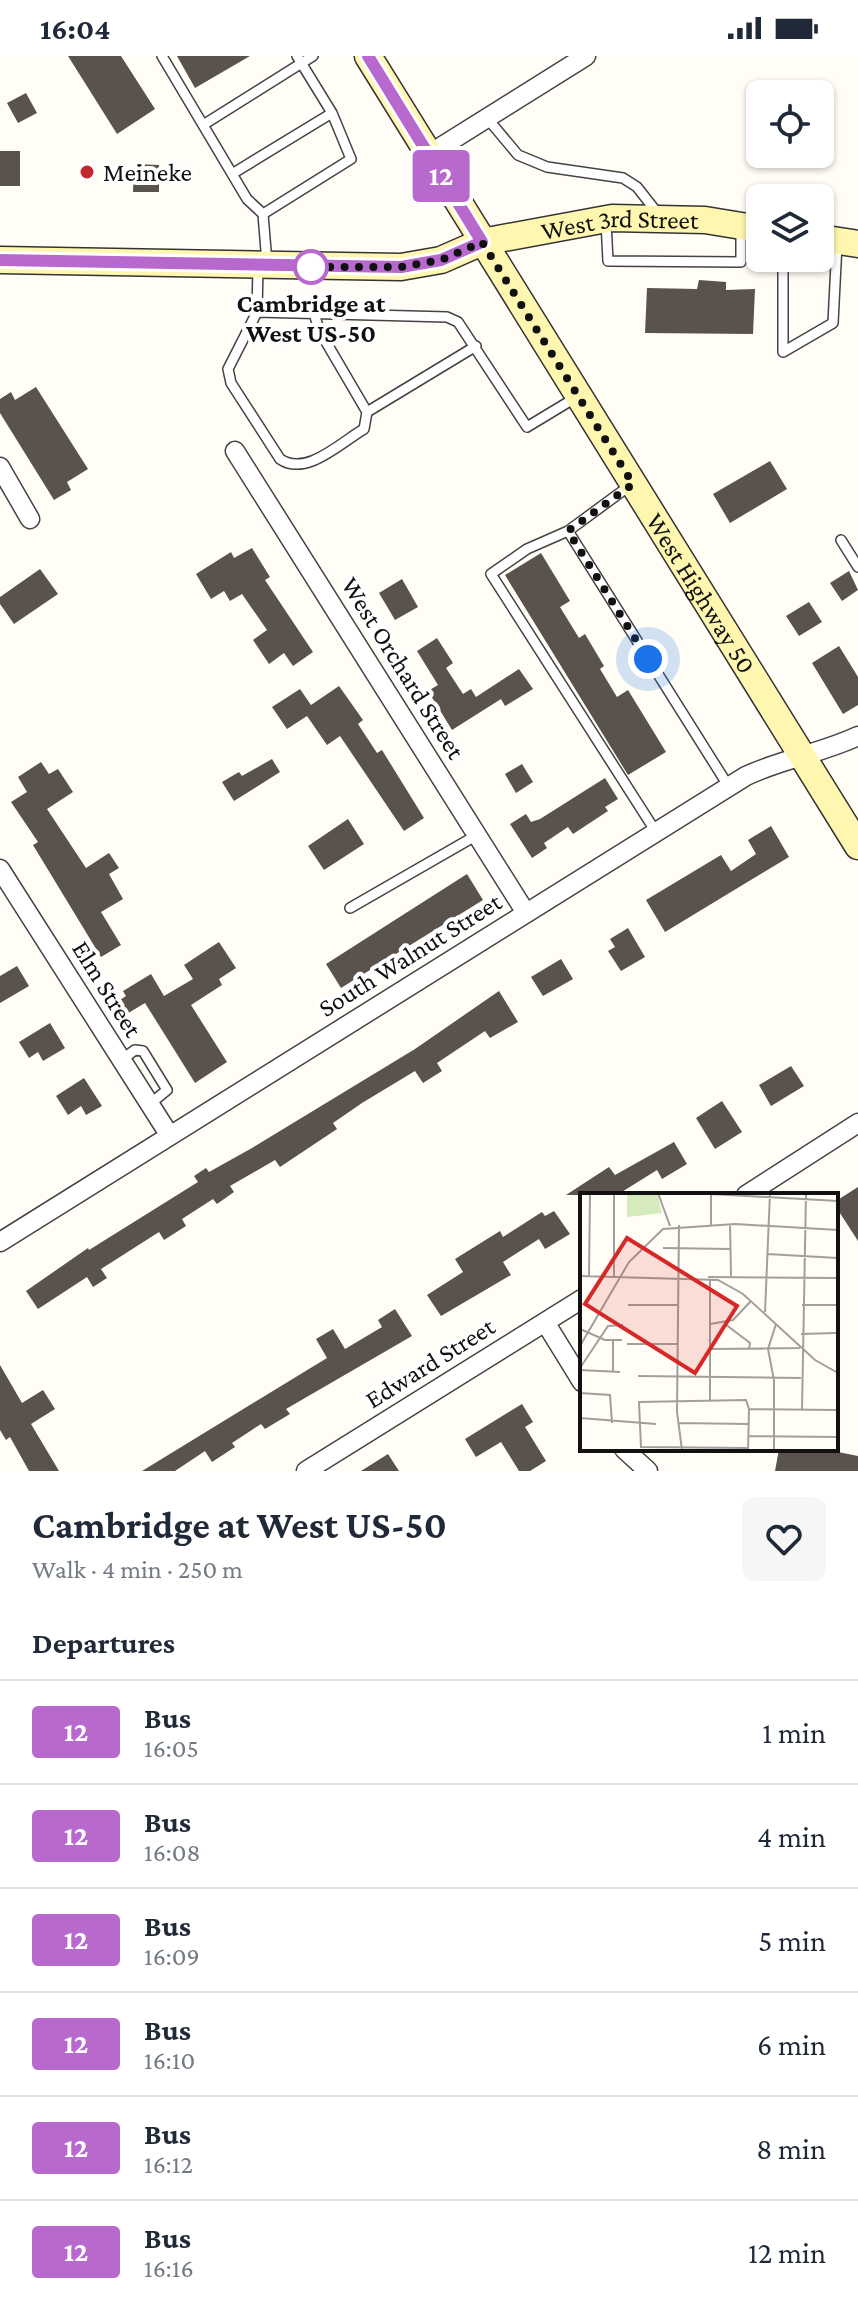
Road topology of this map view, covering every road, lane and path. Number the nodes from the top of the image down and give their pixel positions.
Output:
1 (162, 56) edge
2 (313, 56) edge
3 (368, 56) edge
4 (586, 56) edge
5 (299, 60) edge
6 (332, 113) junction
7 (487, 118) junction
8 (203, 125) junction
9 (428, 155) junction
10 (232, 174) junction
11 (263, 214) junction
12 (661, 217) junction
13 (606, 219) junction
14 (746, 227) edge
15 (838, 241) edge
16 (482, 242) junction
17 (746, 243) edge
18 (0, 260) edge
19 (263, 266) junction
20 (783, 272) edge
21 (257, 312) junction
22 (314, 313) junction
23 (476, 346) junction
24 (578, 396) junction
25 (367, 412) junction
26 (235, 451) dead end
27 (0, 467) edge
28 (633, 484) junction
29 (30, 519) dead end
30 (568, 531) junction
31 (841, 540) dead end
32 (858, 567) edge
33 (858, 736) edge
34 (802, 755) junction
35 (729, 787) junction
36 (656, 832) junction
37 (477, 835) junction
38 (858, 846) edge
39 (0, 869) edge
40 (350, 908) dead end
41 (526, 913) junction
42 (858, 1123) edge
43 (170, 1136) junction
44 (749, 1193) edge
45 (0, 1242) edge
46 (580, 1300) edge
47 (545, 1322) junction
48 (580, 1379) edge
49 (627, 1458) edge
50 (308, 1471) edge
51 (648, 1471) edge

1 - 8 lane
2 - 5 lane
3 - 9 main road, West Highway 50
4 - 7 street
5 - 6 lane
5 - 8 lane
6 - 10 lane
6 - 11 lane
7 - 9 street
7 - 12 lane
8 - 10 lane
9 - 16 main road, West Highway 50
10 - 11 lane
11 - 19 lane
12 - 13 main road, West 3rd Street
12 - 14 main road, West 3rd Street
13 - 16 main road, West 3rd Street
13 - 17 lane
15 - 20 lane
16 - 19 main road, West 3rd Street
16 - 24 main road, West Highway 50
18 - 19 main road, West 3rd Street
19 - 21 lane
21 - 22 lane
21 - 25 lane
22 - 23 lane
22 - 25 lane
23 - 24 lane
23 - 25 lane
24 - 28 main road, West Highway 50
26 - 37 street, West Orchard Street
27 - 29 street
28 - 30 lane
28 - 34 main road, West Highway 50
30 - 35 lane
30 - 36 lane
31 - 32 lane
33 - 34 street, South Walnut Street
34 - 35 street, South Walnut Street
34 - 38 main road, West Highway 50
35 - 36 street, South Walnut Street
36 - 41 street, South Walnut Street
37 - 40 lane
37 - 41 street, West Orchard Street
39 - 43 street, Elm Street
41 - 43 street, South Walnut Street
42 - 44 street
43 - 45 street, South Walnut Street
46 - 47 street, Edward Street
47 - 48 street
47 - 50 street, Edward Street
49 - 51 street

